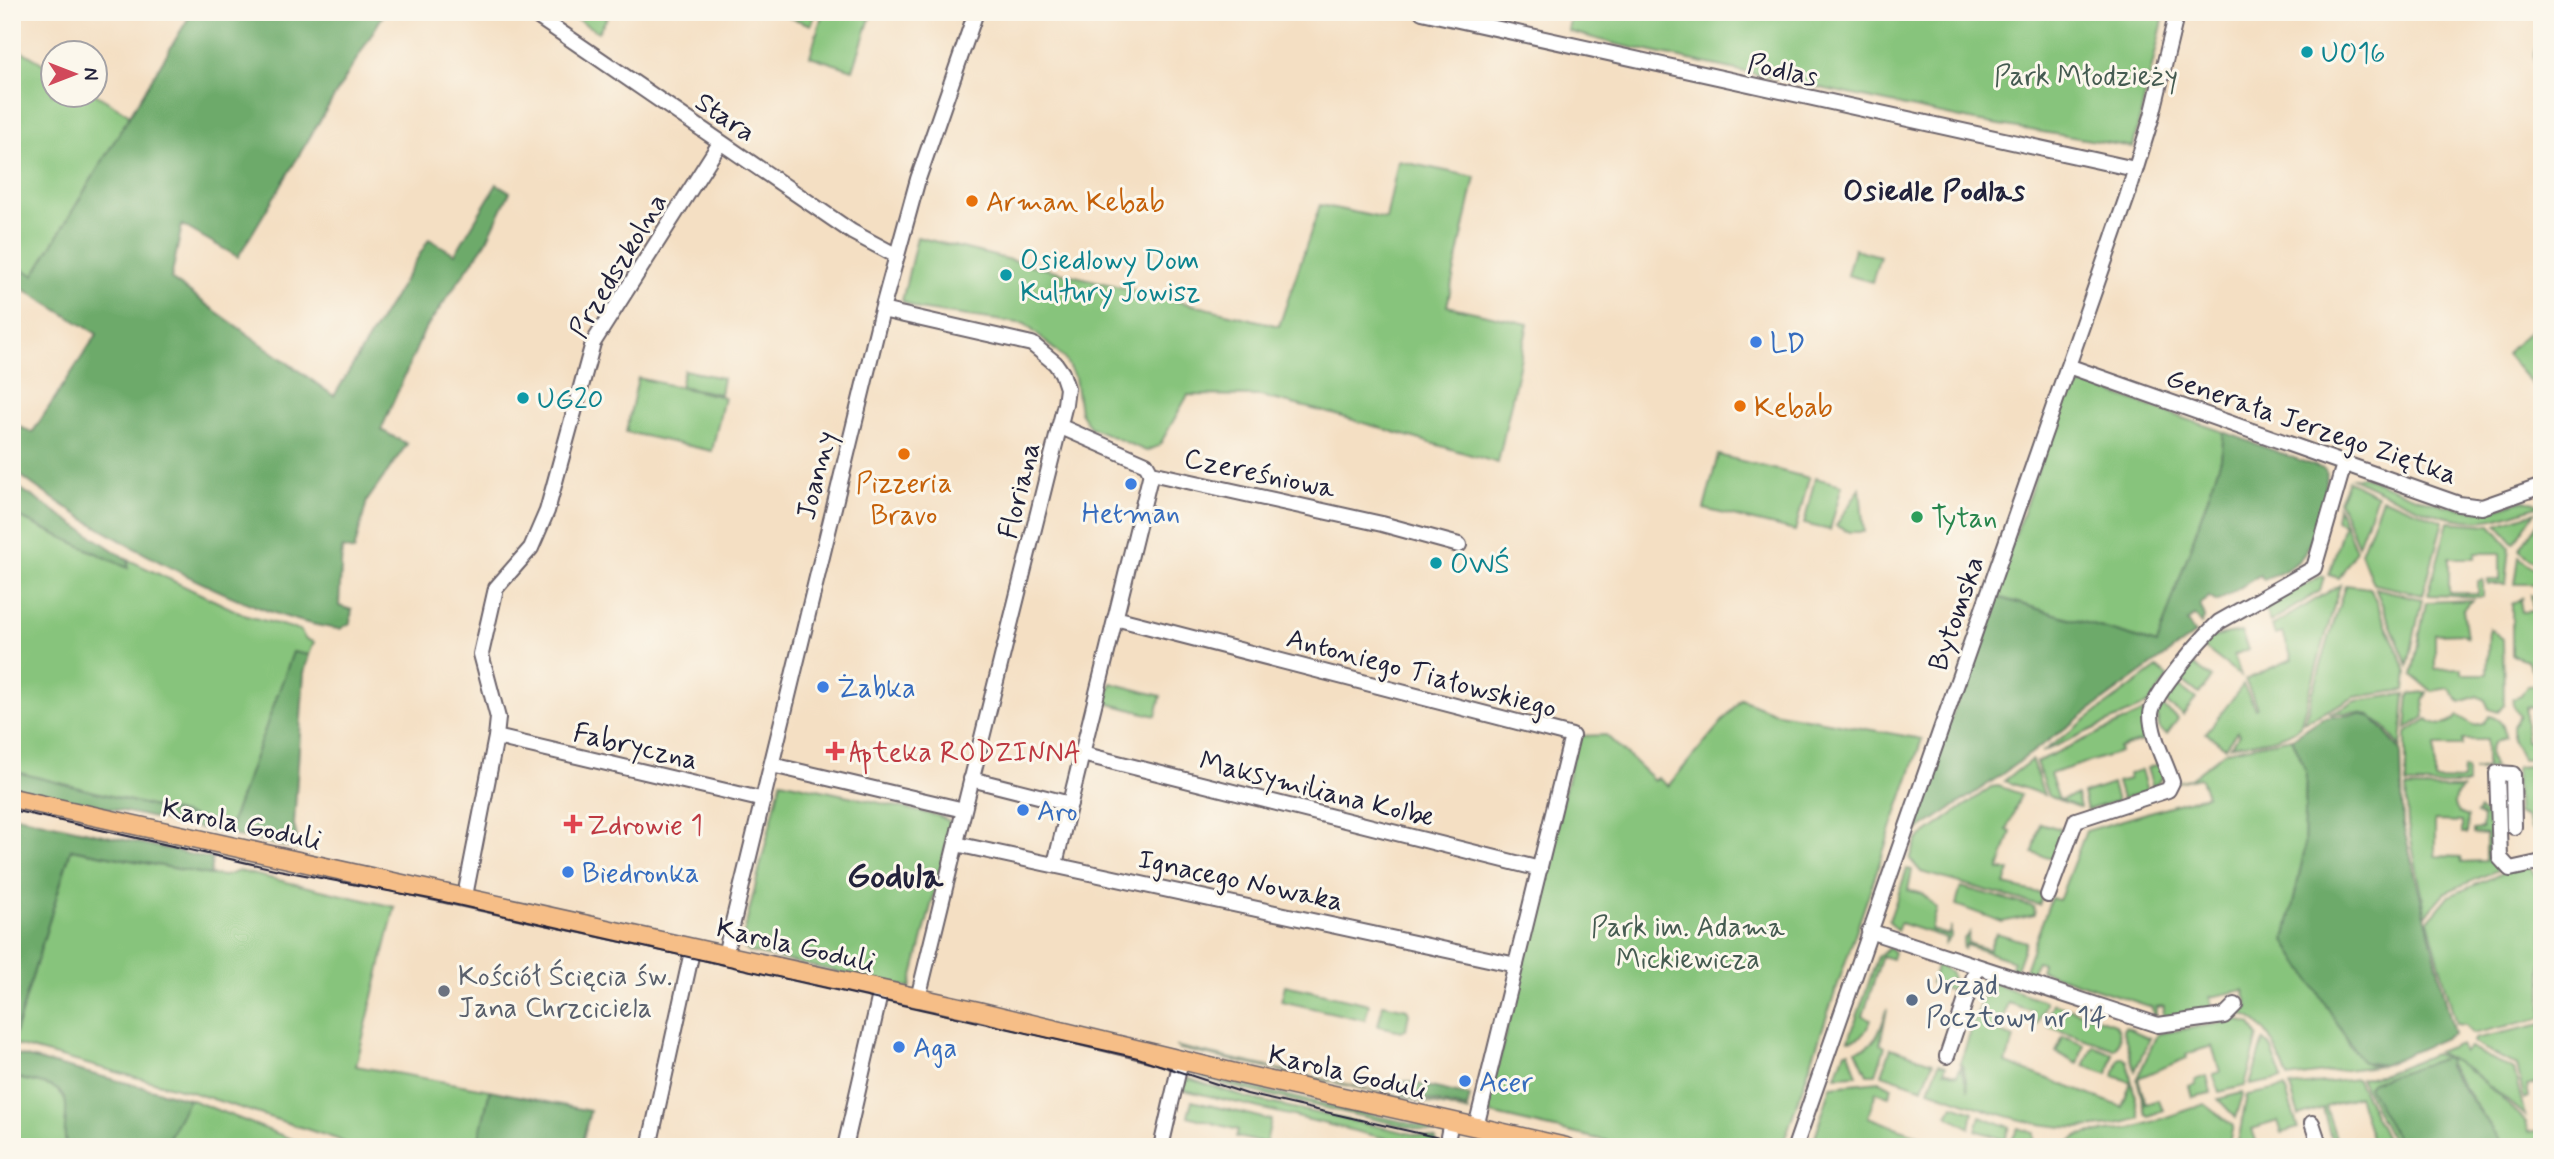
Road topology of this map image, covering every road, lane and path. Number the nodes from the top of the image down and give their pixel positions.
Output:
1 (531, 12) edge
2 (976, 12) edge
3 (1422, 12) edge
4 (2177, 12) edge
5 (720, 143) junction
6 (2135, 169) junction
7 (897, 256) junction
8 (882, 310) junction
9 (2068, 366) junction
10 (1059, 426) junction
11 (2344, 464) junction
12 (1151, 473) junction
13 (2542, 486) edge
14 (1460, 545) dead end
15 (1115, 618) junction
16 (496, 737) junction
17 (1082, 754) junction
18 (772, 765) junction
19 (971, 779) junction
20 (12, 798) edge
21 (764, 800) junction
22 (1070, 804) junction
23 (964, 810) junction
24 (2514, 827) dead end
25 (956, 844) junction
26 (2542, 862) edge
27 (1055, 864) junction
28 (1540, 869) junction
29 (2048, 895) dead end
30 (465, 896) junction
31 (1869, 931) junction
32 (693, 947) junction
33 (725, 955) junction
34 (1516, 965) junction
35 (1977, 967) junction
36 (881, 990) junction
37 (918, 998) junction
38 (2235, 1005) dead end
39 (1947, 1056) dead end
40 (1181, 1060) junction
41 (1451, 1121) junction
42 (2312, 1123) dead end
43 (1476, 1127) junction
44 (649, 1147) edge
45 (845, 1147) edge
46 (1161, 1147) edge
47 (1446, 1147) edge
48 (1566, 1147) edge
49 (1794, 1147) edge
50 (2320, 1147) edge

1 - 5 street, Stara
2 - 7 street, Joanny
3 - 6 street, Podlas
4 - 6 street, Bytomska
5 - 7 street, Stara
5 - 16 street, Przedszkolna
6 - 9 street, Bytomska
7 - 8 street, Joanny
8 - 10 street, Floriana
8 - 18 street, Joanny
9 - 11 street, Generała Jerzego Ziętka
9 - 31 street, Bytomska
10 - 12 street, Czereśniowa
10 - 19 street, Floriana
11 - 13 street, Generała Jerzego Ziętka
11 - 29 street
12 - 14 street, Czereśniowa
12 - 15 street
15 - 17 street
15 - 28 street, Antoniego Tiałowskiego
16 - 21 street, Fabryczna
16 - 30 street, Przedszkolna
17 - 22 street
17 - 28 street, Maksymiliana Kolbe
18 - 21 street, Joanny
18 - 23 street
19 - 22 street
19 - 23 street, Floriana
20 - 30 main road, Karola Goduli
21 - 33 street, Joanny
22 - 27 street
23 - 25 street, Floriana
24 - 26 street
25 - 27 street, Ignacego Nowaka
25 - 37 street, Floriana
27 - 34 street, Ignacego Nowaka
28 - 34 street, Antoniego Tiałowskiego
30 - 32 main road, Karola Goduli
31 - 35 street
31 - 49 street, Bytomska
32 - 33 main road, Karola Goduli
32 - 44 street
33 - 36 main road, Karola Goduli
34 - 43 street, Antoniego Tiałowskiego
35 - 38 street
35 - 39 street
36 - 37 main road, Karola Goduli
36 - 45 street
37 - 40 main road, Karola Goduli
40 - 41 main road, Karola Goduli
40 - 46 street
41 - 43 main road, Karola Goduli
41 - 47 street
42 - 50 street
43 - 48 main road, Karola Goduli

